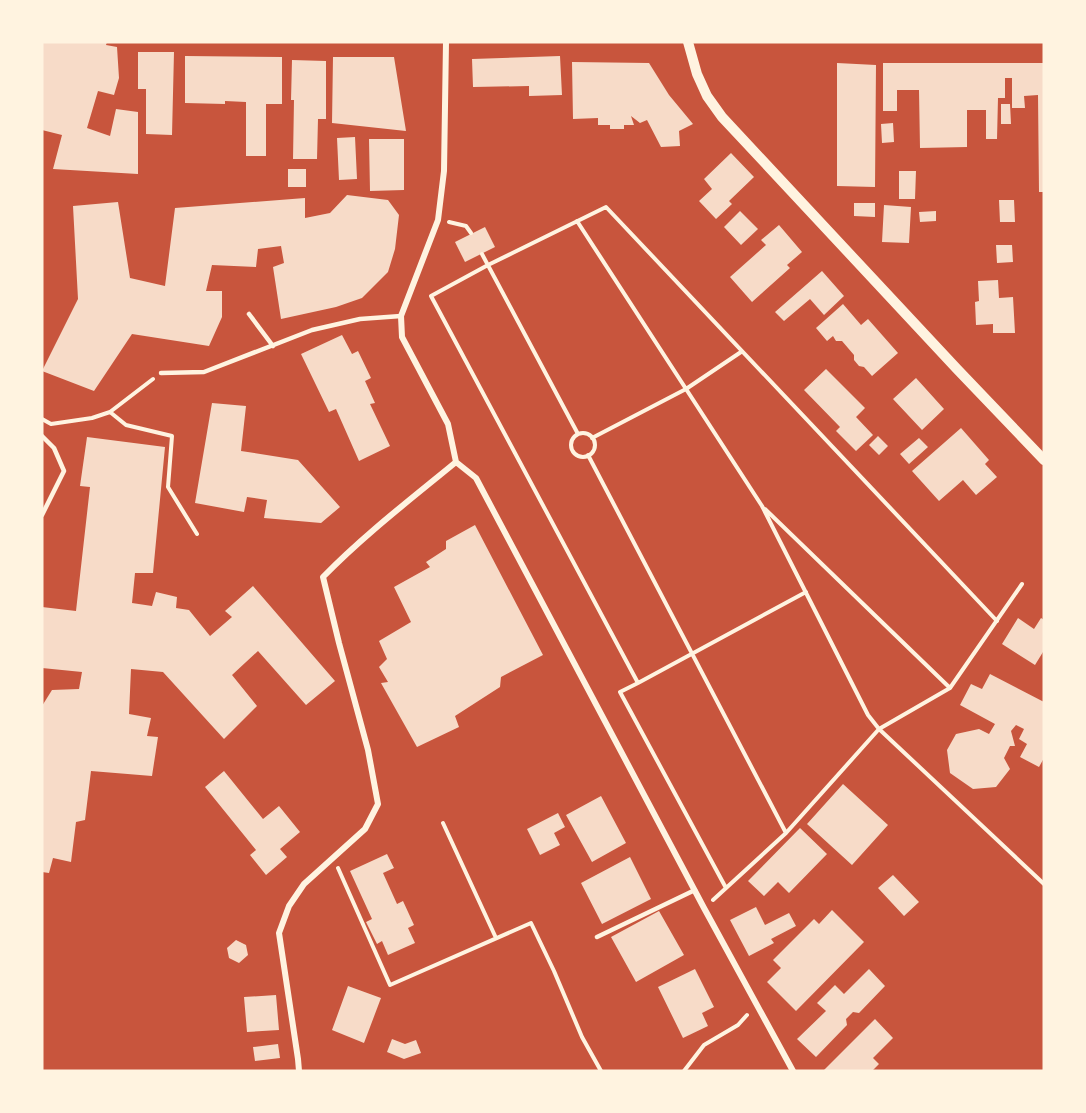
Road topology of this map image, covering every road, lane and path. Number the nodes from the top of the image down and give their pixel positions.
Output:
1 (446, 42) edge
2 (688, 42) edge
3 (438, 219) junction
4 (577, 221) junction
5 (471, 233) dead end
6 (482, 254) dead end
7 (488, 265) junction
8 (249, 314) dead end
9 (401, 316) junction
10 (273, 346) junction
11 (741, 352) junction
12 (161, 373) joint
13 (686, 389) junction
14 (110, 412) junction
15 (42, 419) edge
16 (578, 434) junction
17 (42, 436) edge
18 (592, 438) junction
19 (588, 455) junction
20 (1044, 460) edge
21 (456, 462) junction
22 (762, 506) junction
23 (42, 515) edge
24 (197, 534) dead end
25 (1022, 584) dead end
26 (806, 592) junction
27 (997, 621) junction
28 (692, 654) junction
29 (638, 683) junction
30 (950, 688) junction
31 (879, 729) junction
32 (443, 822) dead end
33 (786, 833) junction
34 (333, 858) junction
35 (1044, 884) edge
36 (726, 888) junction
37 (695, 890) junction
38 (704, 908) junction
39 (597, 937) dead end
40 (496, 938) junction
41 (756, 1004) junction
42 (299, 1071) edge
43 (601, 1071) edge
44 (684, 1071) edge
45 (793, 1071) edge

1 - 3 street
2 - 20 street
3 - 5 path
3 - 9 street
4 - 7 path
4 - 11 path
4 - 13 path
6 - 7 path
7 - 16 path
7 - 29 path
8 - 10 lane
9 - 10 lane
9 - 21 street
10 - 12 lane
11 - 13 path
11 - 27 path
12 - 14 path
13 - 18 path
13 - 22 path
14 - 15 path
14 - 24 path
16 - 18 path
16 - 19 path
17 - 23 lane
18 - 19 path
19 - 28 path
21 - 34 street
21 - 37 street
22 - 26 path
22 - 30 path
25 - 27 path
26 - 28 path
26 - 31 path
27 - 30 path
28 - 29 path
28 - 33 path
29 - 36 path
30 - 31 path
31 - 33 path
31 - 35 path
32 - 40 path
33 - 36 path
34 - 40 path
34 - 42 street
36 - 38 path
37 - 38 street
37 - 39 lane
38 - 41 street
40 - 43 path
41 - 44 path
41 - 45 street

